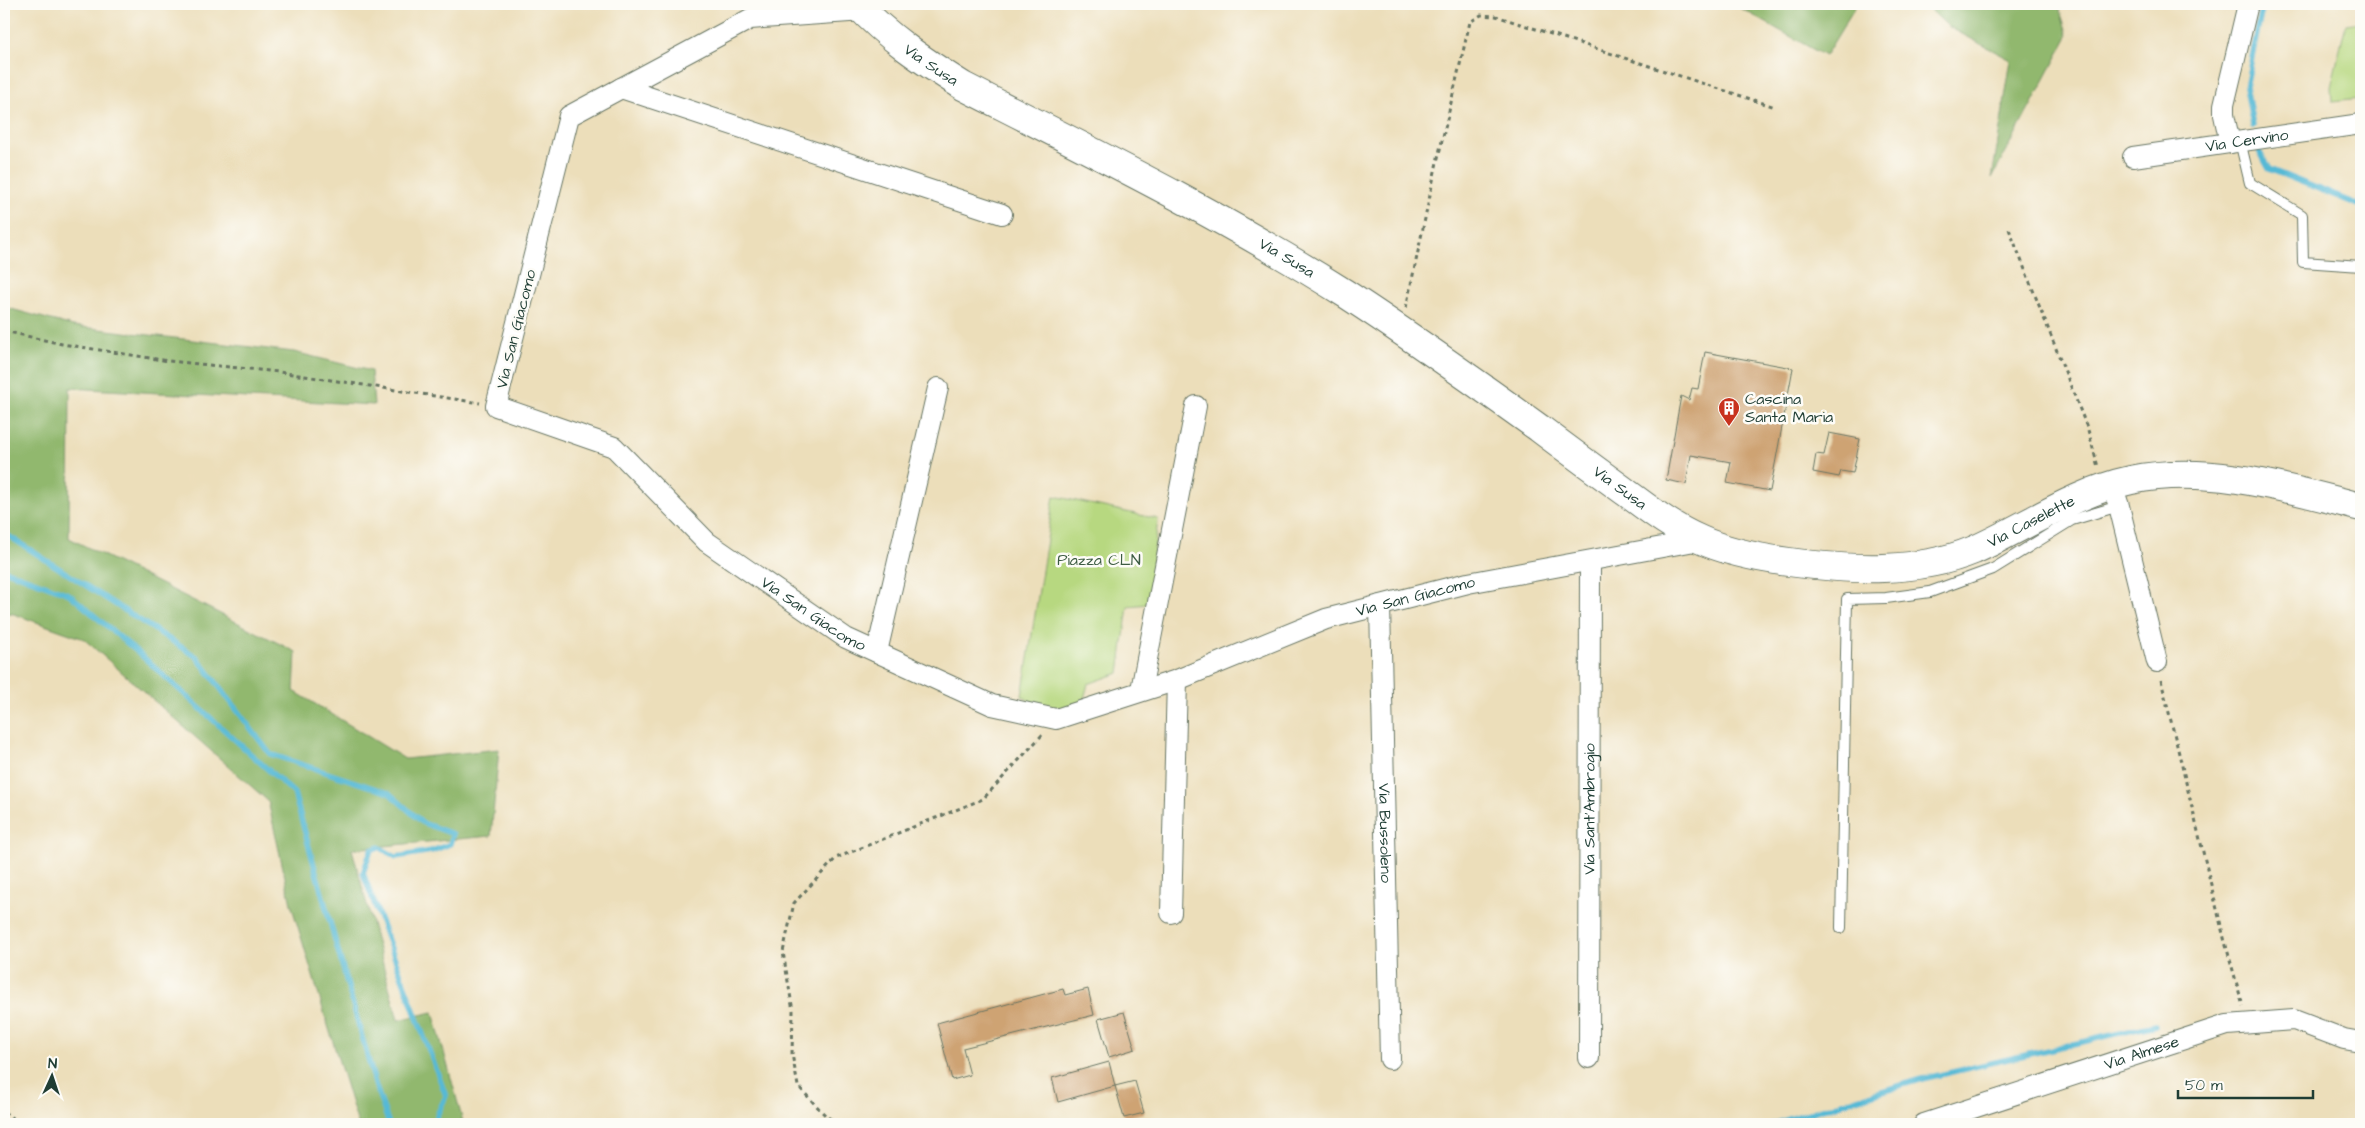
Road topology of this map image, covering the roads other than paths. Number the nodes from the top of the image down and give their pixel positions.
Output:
1 (2248, 4) edge
2 (861, 7) edge
3 (620, 88) junction
4 (2361, 124) edge
5 (2235, 142) junction
6 (2132, 157) dead end
7 (1002, 214) dead end
8 (2361, 266) edge
9 (938, 388) dead end
10 (1196, 406) dead end
11 (2115, 496) junction
12 (2361, 507) edge
13 (1700, 540) junction
14 (1590, 561) junction
15 (1380, 605) junction
16 (877, 652) junction
17 (2157, 662) road end
18 (1177, 680) junction
19 (1141, 690) junction
20 (1171, 913) dead end
21 (1841, 928) dead end
22 (2361, 1042) edge
23 (1589, 1058) dead end
24 (1390, 1059) dead end
25 (1924, 1124) edge

1 - 5 street
2 - 3 street, Via San Giacomo
2 - 13 main road, Via Susa
3 - 7 street
3 - 16 street, Via San Giacomo
4 - 5 street, Via Cervino
5 - 6 street, Via Cervino
5 - 8 lane
9 - 16 street, Via San Giacomo
10 - 19 street
11 - 12 main road, Via Caselette
11 - 13 main road, Via Caselette
11 - 17 street
11 - 21 lane
13 - 14 street, Via San Giacomo
14 - 15 street, Via San Giacomo
14 - 23 street, Via Sant'Ambrogio
15 - 18 street, Via San Giacomo
15 - 24 street, Via Bussoleno
16 - 19 street, Via San Giacomo
18 - 19 street, Via San Giacomo
18 - 20 street
22 - 25 street, Via Almese

